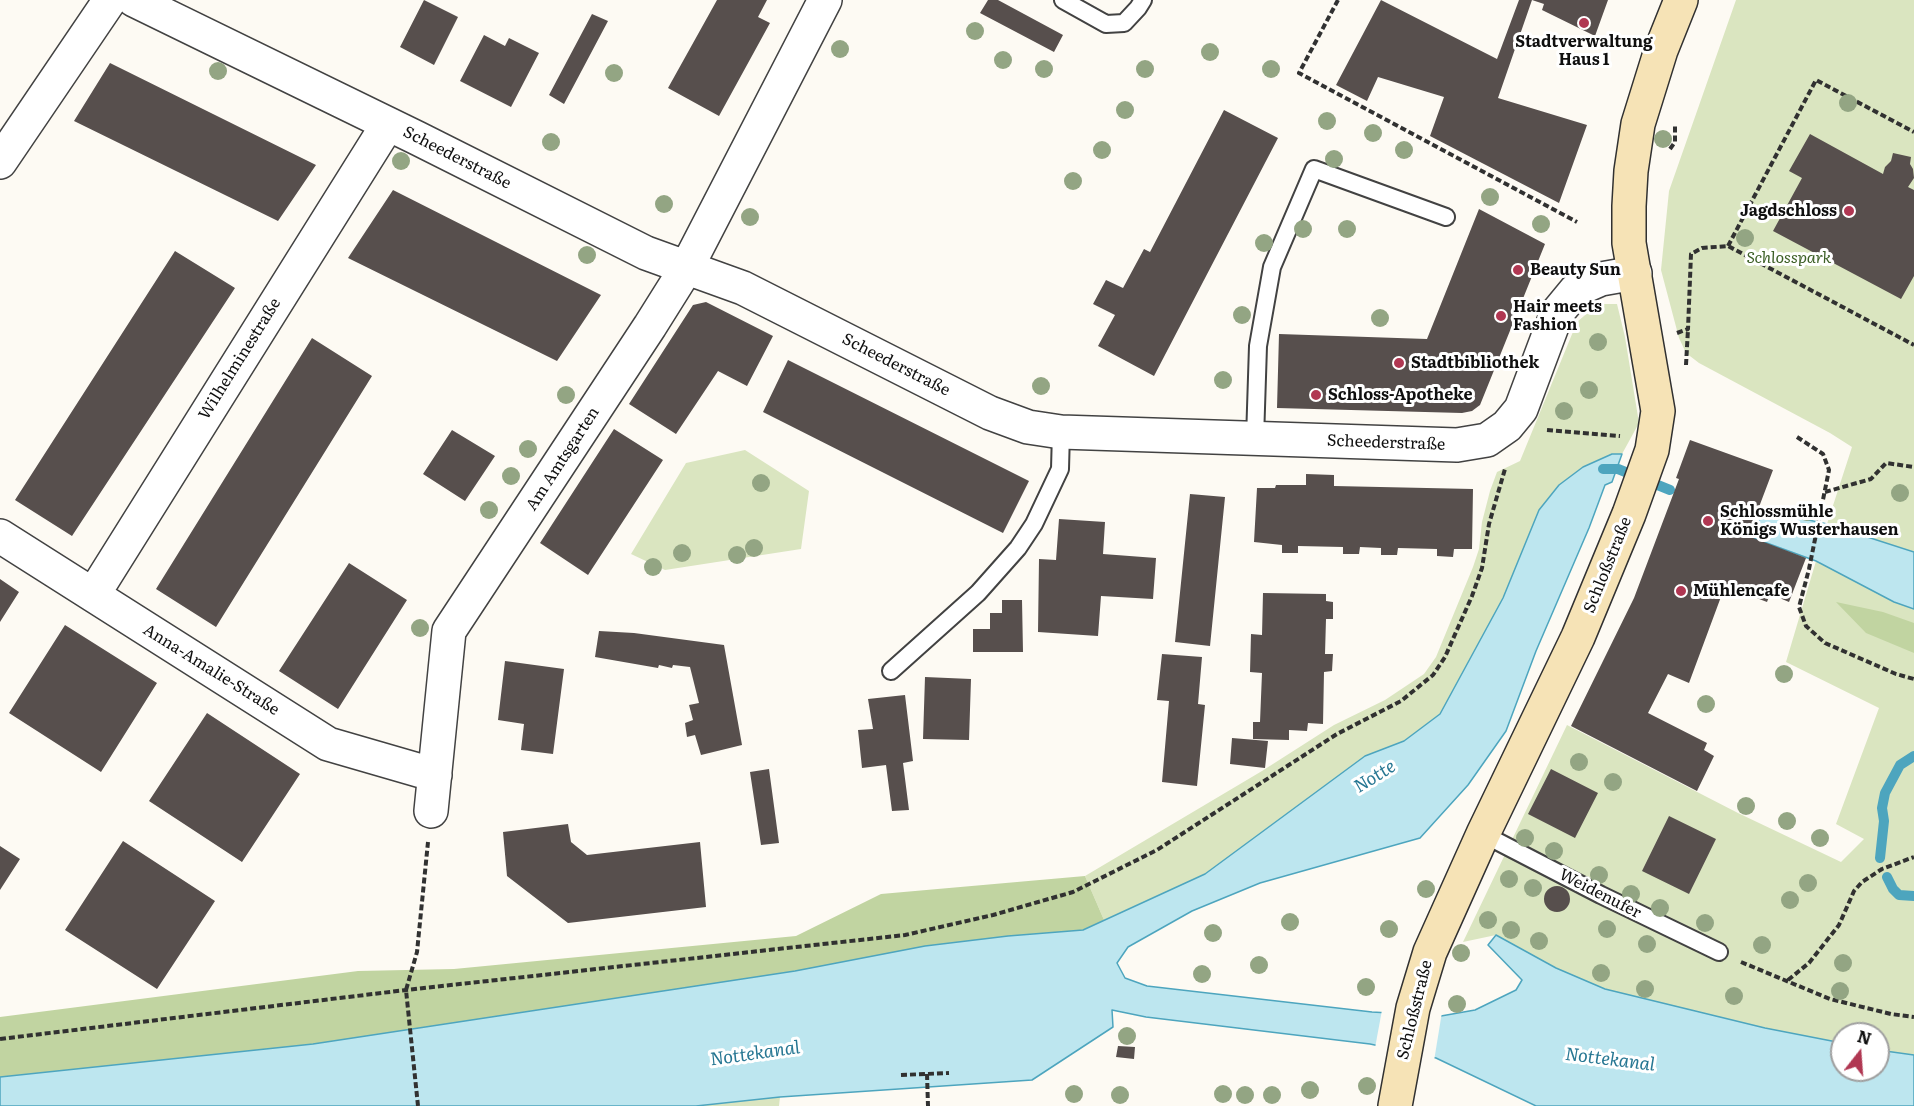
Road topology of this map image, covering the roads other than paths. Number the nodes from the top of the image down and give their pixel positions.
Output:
1 (110, 0) edge
2 (134, 0) edge
3 (825, 0) edge
4 (1063, 0) edge
5 (1143, 0) edge
6 (1681, 0) edge
7 (388, 124) junction
8 (0, 162) edge
9 (1446, 217) dead end
10 (687, 267) junction
11 (1635, 273) junction
12 (1061, 432) junction
13 (1255, 439) junction
14 (0, 536) edge
15 (93, 595) junction
16 (891, 671) dead end
17 (435, 775) junction
18 (431, 811) road end
19 (1483, 834) junction
20 (1719, 952) road end
21 (1395, 1106) edge

1 - 8 street
2 - 7 street, Scheederstraße
3 - 10 street, Am Amtsgarten
4 - 5 lane
6 - 11 main road, Schloßstraße
7 - 10 street, Scheederstraße
7 - 15 street, Wilhelminestraße
9 - 13 lane
10 - 12 street, Scheederstraße
10 - 17 street, Am Amtsgarten
11 - 13 street, Scheederstraße
11 - 19 main road, Schloßstraße
12 - 13 street, Scheederstraße
12 - 16 lane
14 - 15 street, Anna-Amalie-Straße
15 - 17 street, Anna-Amalie-Straße
17 - 18 street, Am Amtsgarten
19 - 20 lane, Weidenufer
19 - 21 main road, Schloßstraße

